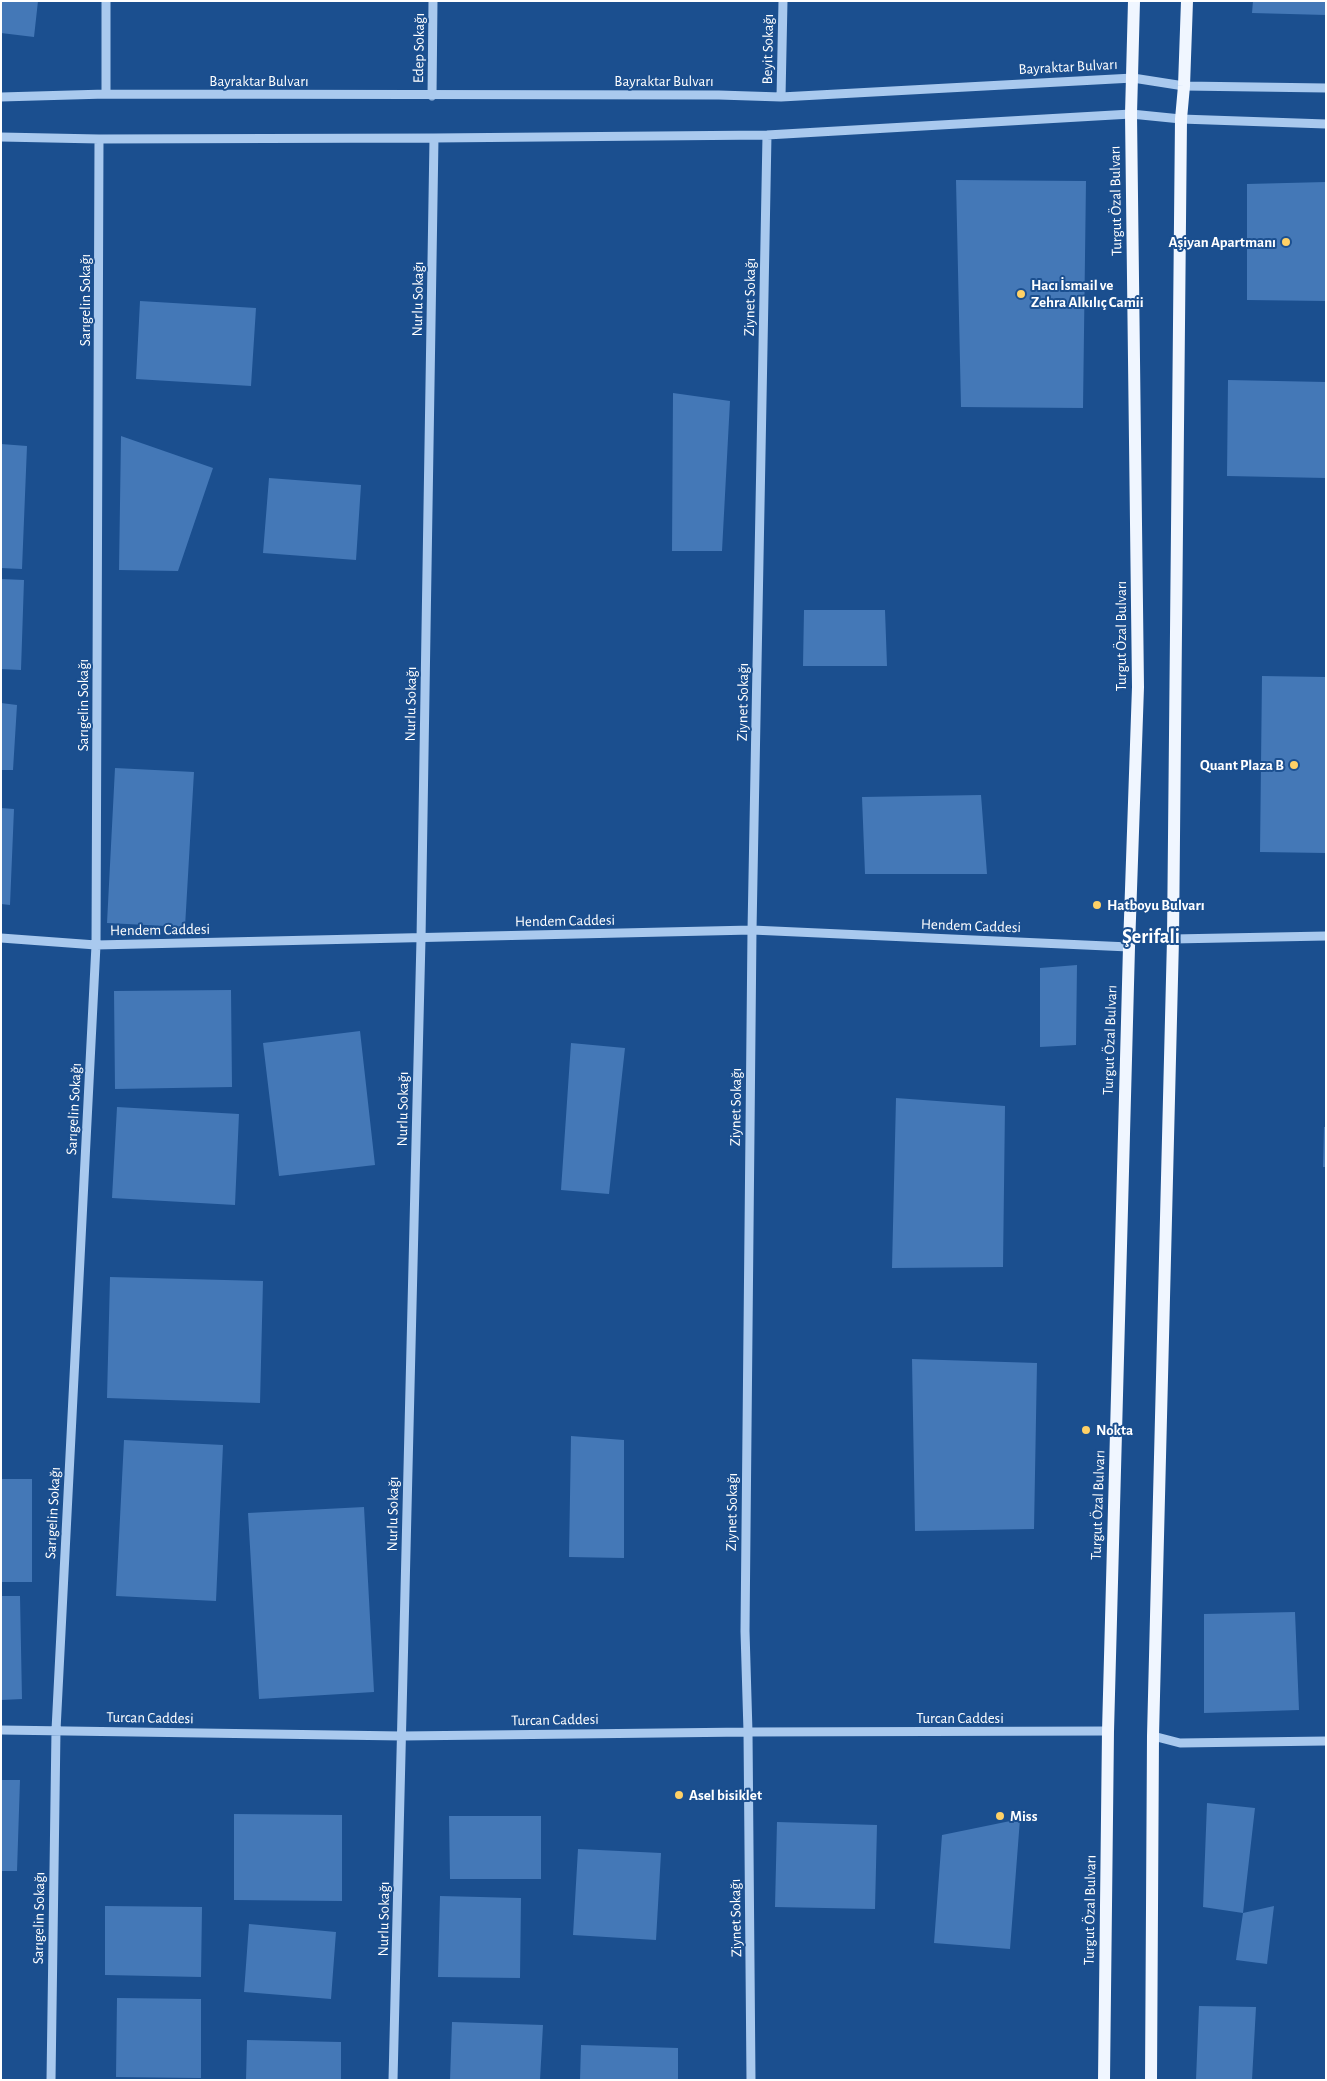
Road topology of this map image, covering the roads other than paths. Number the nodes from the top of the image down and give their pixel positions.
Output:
1 (106, 1) edge
2 (433, 1) edge
3 (782, 1) edge
4 (1134, 1) edge
5 (1187, 1) edge
6 (1133, 78) junction
7 (1184, 86) junction
8 (1326, 88) edge
9 (106, 94) junction
10 (432, 96) junction
11 (1, 97) edge
12 (781, 97) junction
13 (1130, 114) junction
14 (1181, 119) junction
15 (1326, 124) edge
16 (767, 135) junction
17 (1, 137) edge
18 (434, 138) junction
19 (99, 139) junction
20 (752, 930) junction
21 (1326, 936) edge
22 (1, 938) edge
23 (421, 939) junction
24 (1173, 939) junction
25 (96, 945) junction
26 (1129, 947) junction
27 (1, 1730) edge
28 (56, 1730) junction
29 (1108, 1731) junction
30 (748, 1732) junction
31 (402, 1736) junction
32 (1153, 1736) junction
33 (1326, 1741) edge
34 (50, 2080) edge
35 (393, 2080) edge
36 (751, 2080) edge
37 (1104, 2080) edge
38 (1151, 2080) edge

1 - 9 street
2 - 10 street, Edep Sokağı
3 - 12 street, Beyit Sokağı
4 - 6 main road, Turgut Özal Bulvarı
5 - 7 main road
6 - 7 street, Bayraktar Bulvarı
6 - 12 street, Bayraktar Bulvarı
6 - 13 main road, Turgut Özal Bulvarı
7 - 8 street, Bayraktar Bulvarı
7 - 14 main road
9 - 10 street, Bayraktar Bulvarı
9 - 11 street, Bayraktar Bulvarı
10 - 12 street, Bayraktar Bulvarı
13 - 14 street
13 - 16 street
13 - 26 main road, Turgut Özal Bulvarı
14 - 15 street
14 - 24 main road
16 - 18 street
16 - 20 street, Ziynet Sokağı
17 - 19 street
18 - 19 street
18 - 23 street, Nurlu Sokağı
19 - 25 street, Sarıgelin Sokağı
20 - 23 street, Hendem Caddesi
20 - 26 street, Hendem Caddesi
20 - 30 street, Ziynet Sokağı
21 - 24 street
22 - 25 street, Hendem Caddesi
23 - 25 street, Hendem Caddesi
23 - 31 street, Nurlu Sokağı
24 - 32 main road
25 - 28 street, Sarıgelin Sokağı
26 - 29 main road, Turgut Özal Bulvarı
27 - 28 street, Turcan Caddesi
28 - 31 street, Turcan Caddesi
28 - 34 street, Sarıgelin Sokağı
29 - 30 street, Turcan Caddesi
29 - 37 main road, Turgut Özal Bulvarı
30 - 31 street, Turcan Caddesi
30 - 36 street, Ziynet Sokağı
31 - 35 street, Nurlu Sokağı
32 - 33 street
32 - 38 main road

